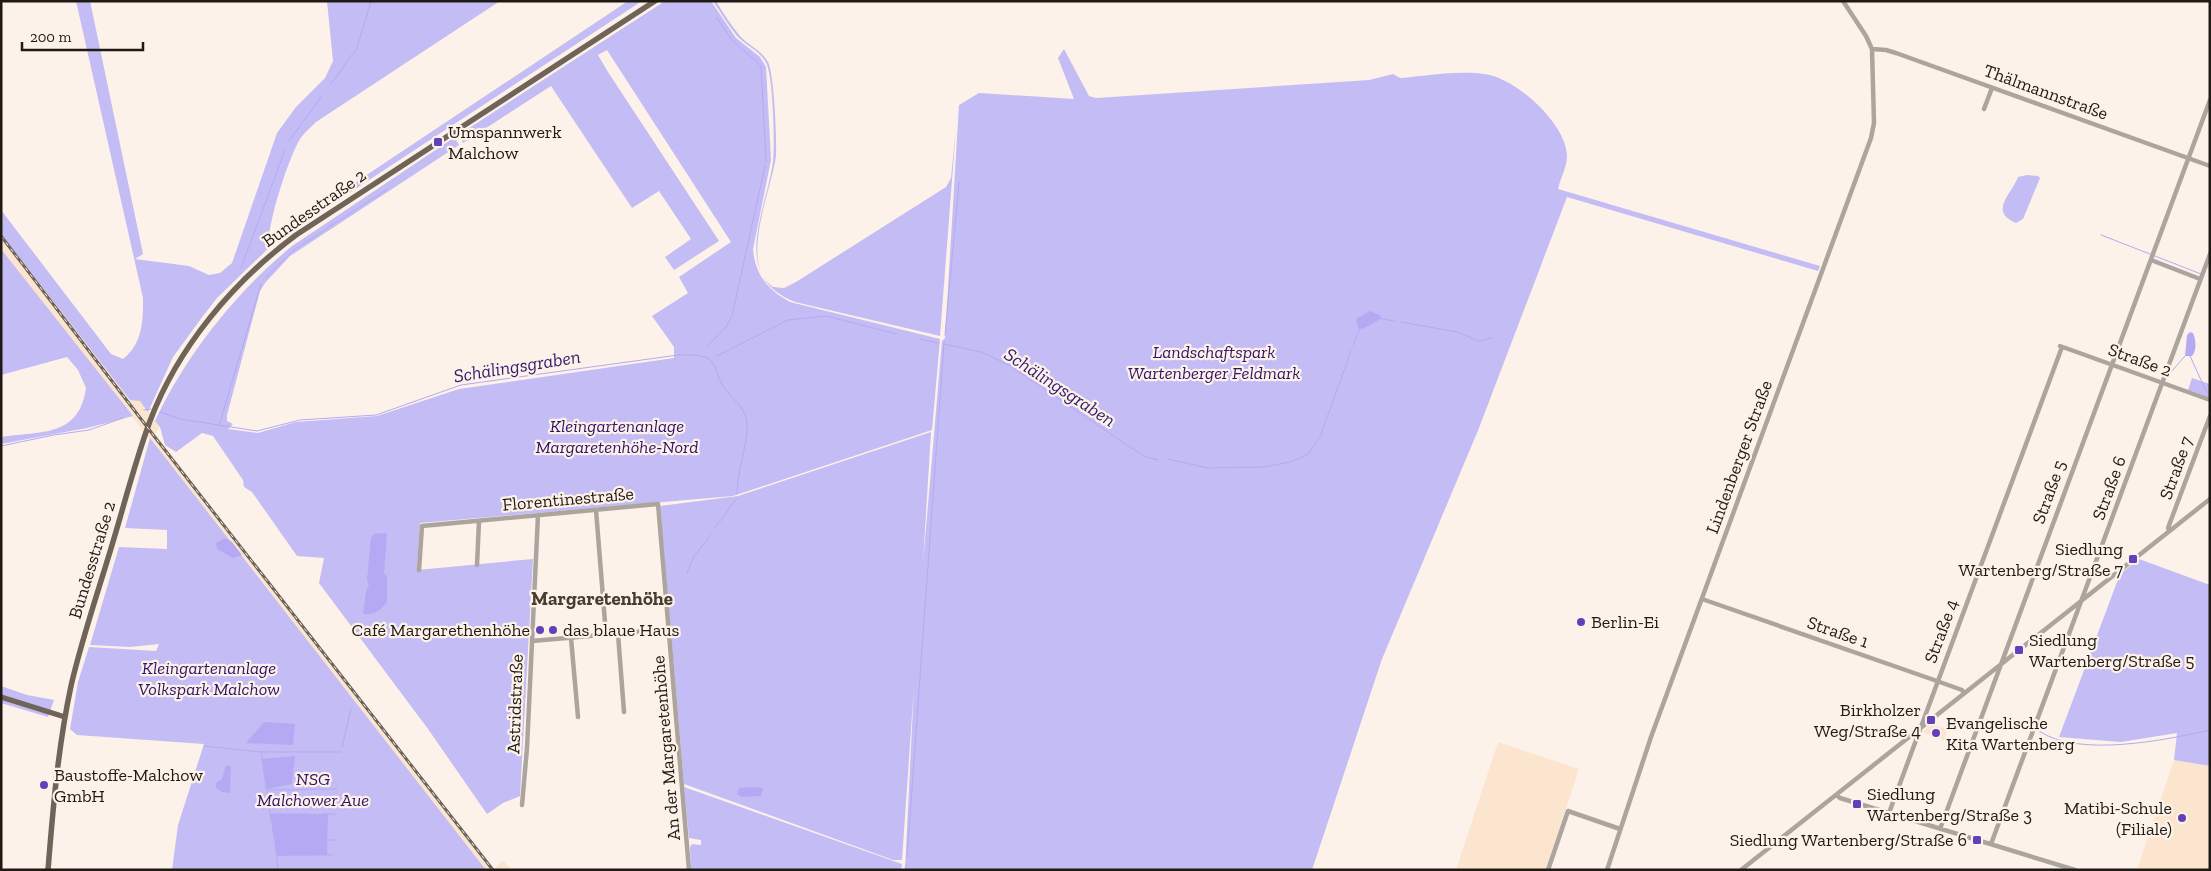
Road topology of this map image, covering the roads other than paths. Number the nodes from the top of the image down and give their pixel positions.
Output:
1 (655, 1) edge
2 (1843, 1) edge
3 (1872, 49) junction
4 (1992, 88) junction
5 (2210, 100) edge
6 (1984, 109) dead end
7 (2188, 158) junction
8 (2210, 166) edge
9 (2210, 254) edge
10 (2151, 260) junction
11 (2200, 279) junction
12 (2061, 347) joint
13 (2112, 364) junction
14 (2162, 383) junction
15 (2210, 400) edge
16 (2210, 416) edge
17 (2210, 499) edge
18 (658, 504) joint
19 (596, 510) junction
20 (538, 515) junction
21 (479, 521) junction
22 (2170, 530) junction
23 (477, 565) dead end
24 (419, 570) dead end
25 (1702, 599) junction
26 (2081, 601) junction
27 (670, 629) junction
28 (618, 634) junction
29 (606, 635) junction
30 (571, 638) junction
31 (532, 641) junction
32 (2000, 665) junction
33 (1937, 681) junction
34 (1964, 693) junction
35 (1, 696) edge
36 (624, 712) dead end
37 (65, 717) junction
38 (578, 717) dead end
39 (1920, 728) junction
40 (1836, 795) junction
41 (522, 805) dead end
42 (1889, 813) junction
43 (1620, 829) junction
44 (1940, 829) junction
45 (1991, 844) junction
46 (48, 870) edge
47 (689, 870) edge
48 (1548, 870) edge
49 (1606, 870) edge
50 (1741, 870) edge
51 (2075, 870) edge

1 - 37 main road, Bundesstraße 2
2 - 3 street
3 - 4 street, Thälmannstraße
3 - 25 street, Lindenberger Straße
4 - 6 street
4 - 7 street, Thälmannstraße
5 - 7 street, Straße 5
7 - 8 street, Thälmannstraße
7 - 10 street, Straße 5
9 - 11 street, Straße 6
10 - 11 street
10 - 13 street, Straße 5
11 - 14 street, Straße 6
12 - 13 street, Straße 2
12 - 33 street, Straße 4
13 - 14 street, Straße 2
13 - 32 street, Straße 5
14 - 15 street, Straße 2
14 - 26 street, Straße 6
16 - 22 street, Straße 7
17 - 22 street
18 - 19 street, Florentinestraße
18 - 27 street, An der Margaretenhöhe
19 - 20 street, Florentinestraße
19 - 29 street
20 - 21 street, Florentinestraße
20 - 31 street, Astridstraße
21 - 23 street, Florentinestraße
21 - 24 street, Florentinestraße
22 - 26 street
25 - 33 street, Straße 1
25 - 43 street, Lindenberger Straße
26 - 32 street
26 - 45 street, Straße 6
27 - 28 street
27 - 47 street, An der Margaretenhöhe
28 - 29 street
28 - 36 street
29 - 30 street
30 - 31 street
30 - 38 street
31 - 41 street, Astridstraße
32 - 34 street
32 - 44 street, Straße 5
33 - 34 street, Straße 1
33 - 39 street, Straße 4
34 - 39 street
35 - 37 main road
37 - 46 main road, Bundesstraße 2
39 - 40 street
39 - 42 street, Straße 4
40 - 42 street
40 - 50 street
42 - 44 street
43 - 48 street
43 - 49 street, Lindenberger Straße
44 - 45 street
45 - 51 street

